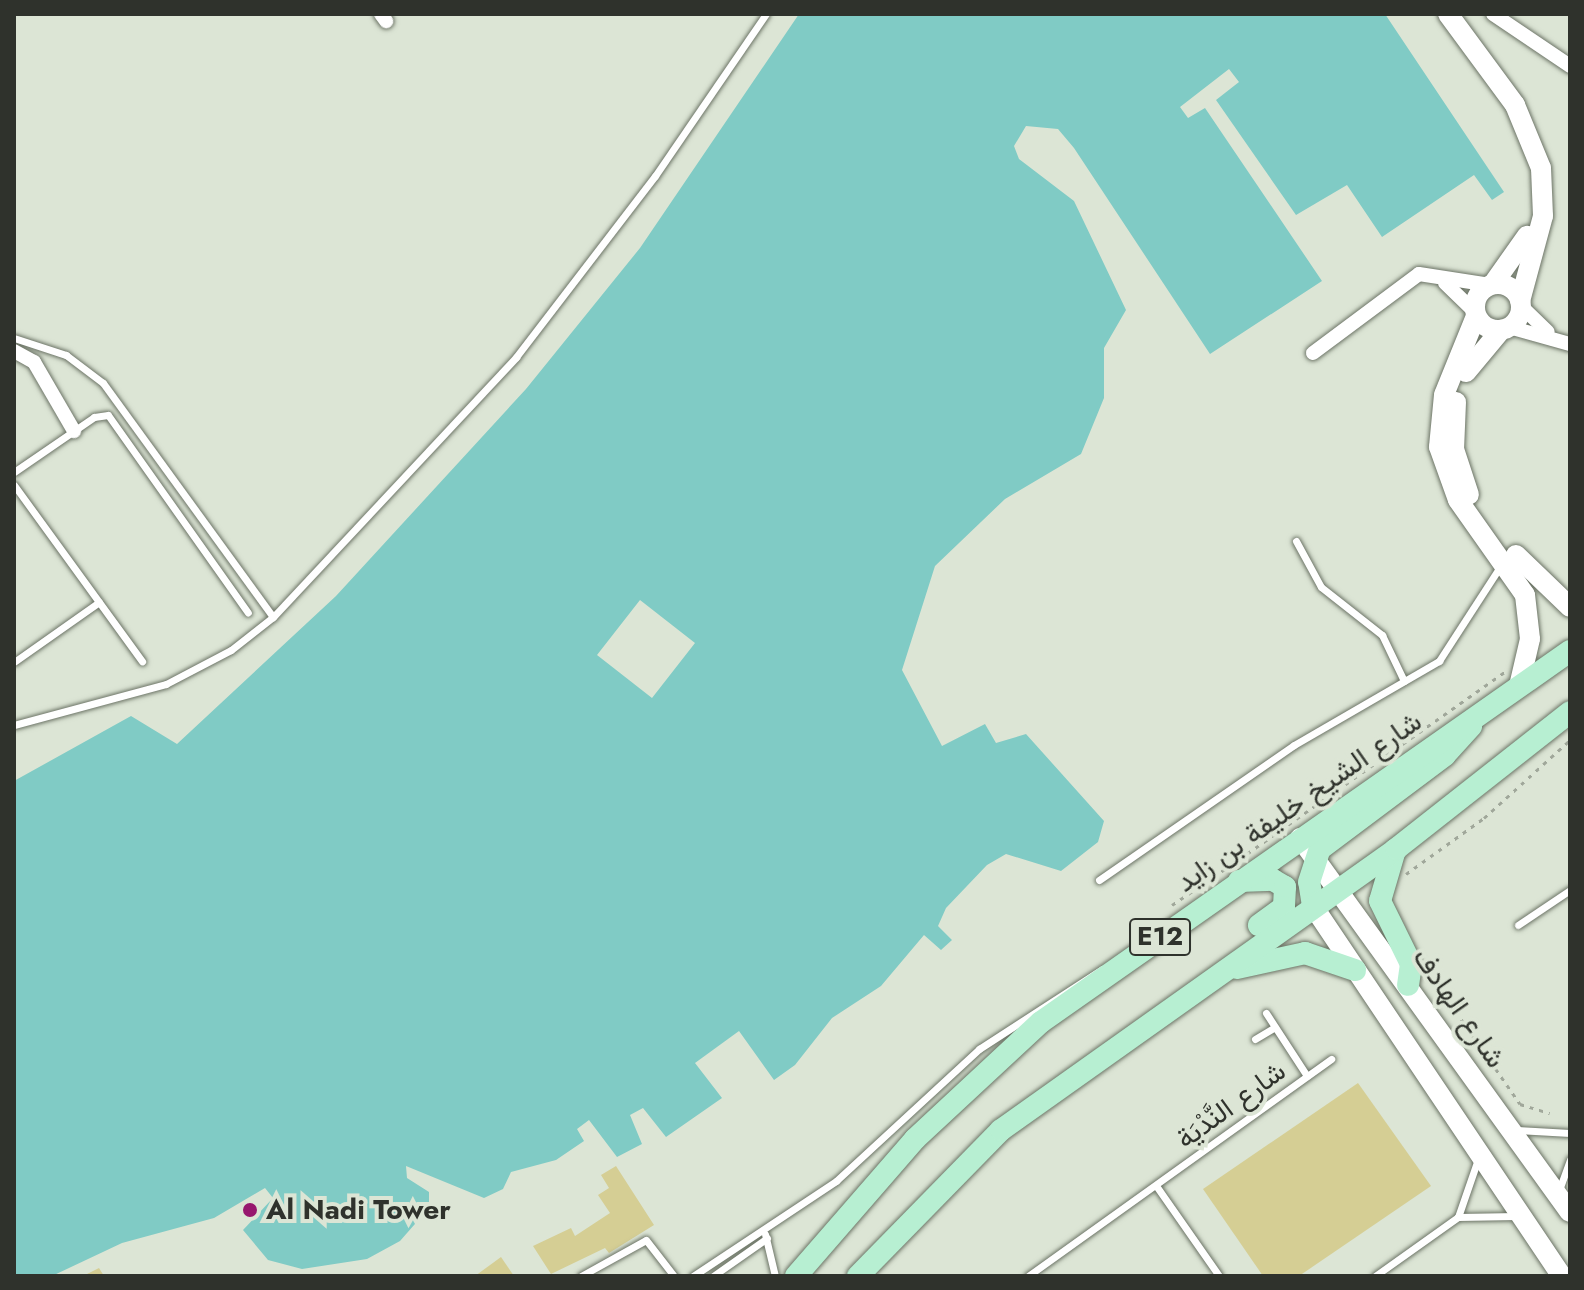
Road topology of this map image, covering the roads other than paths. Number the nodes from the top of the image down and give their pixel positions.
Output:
1 (766, 14) edge
2 (1448, 14) edge
3 (1493, 14) edge
4 (1570, 66) edge
5 (1531, 136) junction
6 (1441, 280) junction
7 (1492, 285) junction
8 (1521, 304) junction
9 (1475, 314) junction
10 (1505, 328) junction
11 (1551, 335) junction
12 (14, 338) edge
13 (1570, 344) edge
14 (14, 351) edge
15 (1313, 353) dead end
16 (74, 431) junction
17 (14, 472) edge
18 (14, 485) edge
19 (1296, 541) dead end
20 (1505, 560) junction
21 (99, 602) junction
22 (1570, 607) edge
23 (248, 613) dead end
24 (273, 617) junction
25 (1570, 651) edge
26 (142, 661) dead end
27 (14, 662) edge
28 (1404, 681) junction
29 (1520, 682) junction
30 (1481, 710) junction
31 (1570, 712) edge
32 (14, 725) edge
33 (1300, 838) junction
34 (1396, 849) junction
35 (1315, 858) junction
36 (1099, 880) dead end
37 (1239, 881) junction
38 (1338, 888) junction
39 (1570, 890) edge
40 (1313, 906) junction
41 (1518, 925) dead end
42 (1127, 961) junction
43 (1355, 970) junction
44 (1217, 974) junction
45 (1408, 985) junction
46 (1266, 1013) dead end
47 (1275, 1027) junction
48 (1126, 1039) junction
49 (1255, 1039) dead end
50 (1331, 1059) dead end
51 (1307, 1076) junction
52 (1509, 1127) junction
53 (1570, 1133) edge
54 (1478, 1153) junction
55 (1570, 1159) edge
56 (1157, 1187) junction
57 (1564, 1204) edge
58 (1458, 1217) junction
59 (1522, 1217) junction
60 (762, 1229) junction
61 (767, 1238) junction
62 (709, 1266) junction
63 (714, 1275) edge
64 (581, 1276) edge
65 (674, 1276) edge
66 (693, 1276) edge
67 (775, 1276) edge
68 (796, 1276) edge
69 (858, 1276) edge
70 (1028, 1276) edge
71 (1219, 1276) edge
72 (1375, 1276) edge
73 (1562, 1276) edge

1 - 24 lane
2 - 5 street
3 - 4 street
5 - 7 street
5 - 8 street
6 - 7 street
6 - 9 street
6 - 15 street
7 - 8 street
7 - 9 street
8 - 10 street
8 - 11 street
9 - 10 street
9 - 20 street
10 - 11 street
10 - 22 street
11 - 13 street
12 - 24 lane
14 - 16 street
16 - 17 lane
16 - 23 lane
18 - 21 lane
19 - 28 lane
20 - 28 lane
20 - 29 street
21 - 26 lane
21 - 27 lane
24 - 32 lane
25 - 29 main road, شارع الشيخ خليفة بن زايد / E12
28 - 36 lane
29 - 30 main road, شارع الشيخ خليفة بن زايد / E12
30 - 33 main road, شارع الشيخ خليفة بن زايد / E12
30 - 35 main road
31 - 34 main road, E12
33 - 35 street, شارع الهادف
33 - 37 main road, شارع الشيخ خليفة بن زايد / E12
34 - 38 main road, E12
34 - 45 main road
35 - 38 street, شارع الهادف
35 - 40 main road
37 - 42 main road, شارع الشيخ خليفة بن زايد / E12
37 - 48 main road
38 - 40 main road, E12
38 - 45 street, شارع الهادف
39 - 41 lane
40 - 43 street
40 - 44 main road, E12
42 - 60 lane
42 - 68 main road, شارع الشيخ خليفة بن زايد / E12
43 - 44 main road
43 - 54 street
44 - 48 main road, E12
45 - 52 street, شارع الهادف
46 - 47 lane
47 - 49 lane
47 - 51 lane
48 - 69 main road, E12
50 - 51 lane, شارع النَّدْيَة
51 - 56 lane, شارع النَّدْيَة
52 - 53 lane
52 - 57 street, شارع الهادف
54 - 58 lane
54 - 59 street
55 - 57 lane
56 - 70 lane, شارع النَّدْيَة
56 - 71 lane
58 - 59 lane
58 - 72 lane
59 - 73 street
60 - 61 lane
60 - 62 lane
61 - 63 lane
61 - 67 lane
62 - 63 lane
62 - 66 lane
64 - 65 lane

